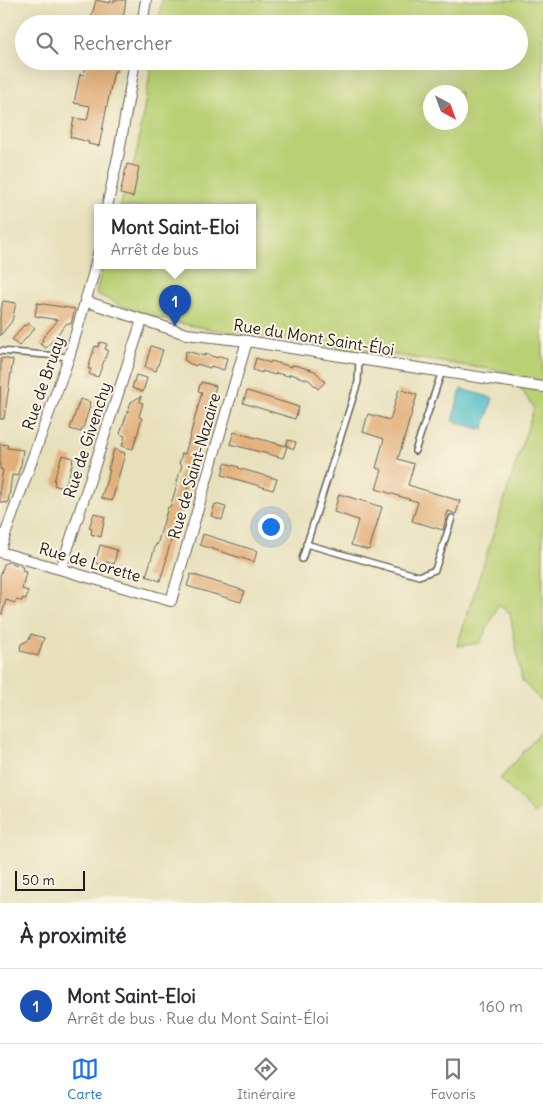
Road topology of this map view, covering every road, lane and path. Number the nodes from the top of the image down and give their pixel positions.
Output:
1 (146, 0) edge
2 (144, 15) edge
3 (133, 70) edge
4 (108, 204) edge
5 (94, 269) edge
6 (85, 301) junction
7 (142, 320) junction
8 (247, 341) junction
9 (0, 351) edge
10 (69, 357) junction
11 (359, 360) junction
12 (442, 371) junction
13 (543, 387) edge
14 (415, 451) dead end
15 (452, 518) dead end
16 (306, 544) junction
17 (0, 551) edge
18 (302, 559) dead end
19 (61, 569) junction
20 (171, 601) joint

1 - 2 street
3 - 4 street
5 - 6 street, Rue de Bruay
6 - 7 street, Rue du Mont Saint-Éloi
6 - 10 street, Rue de Bruay
7 - 8 street, Rue du Mont Saint-Éloi
7 - 19 street, Rue de Givenchy
8 - 11 street, Rue du Mont Saint-Éloi
8 - 20 street, Rue de Saint-Nazaire
9 - 10 lane
10 - 17 street, Rue de Bruay
11 - 12 street, Rue du Mont Saint-Éloi
11 - 16 lane
12 - 13 street, Rue du Mont Saint-Éloi
12 - 14 lane
15 - 16 lane
16 - 18 lane
17 - 19 street, Rue de Lorette
19 - 20 street, Rue de Lorette

